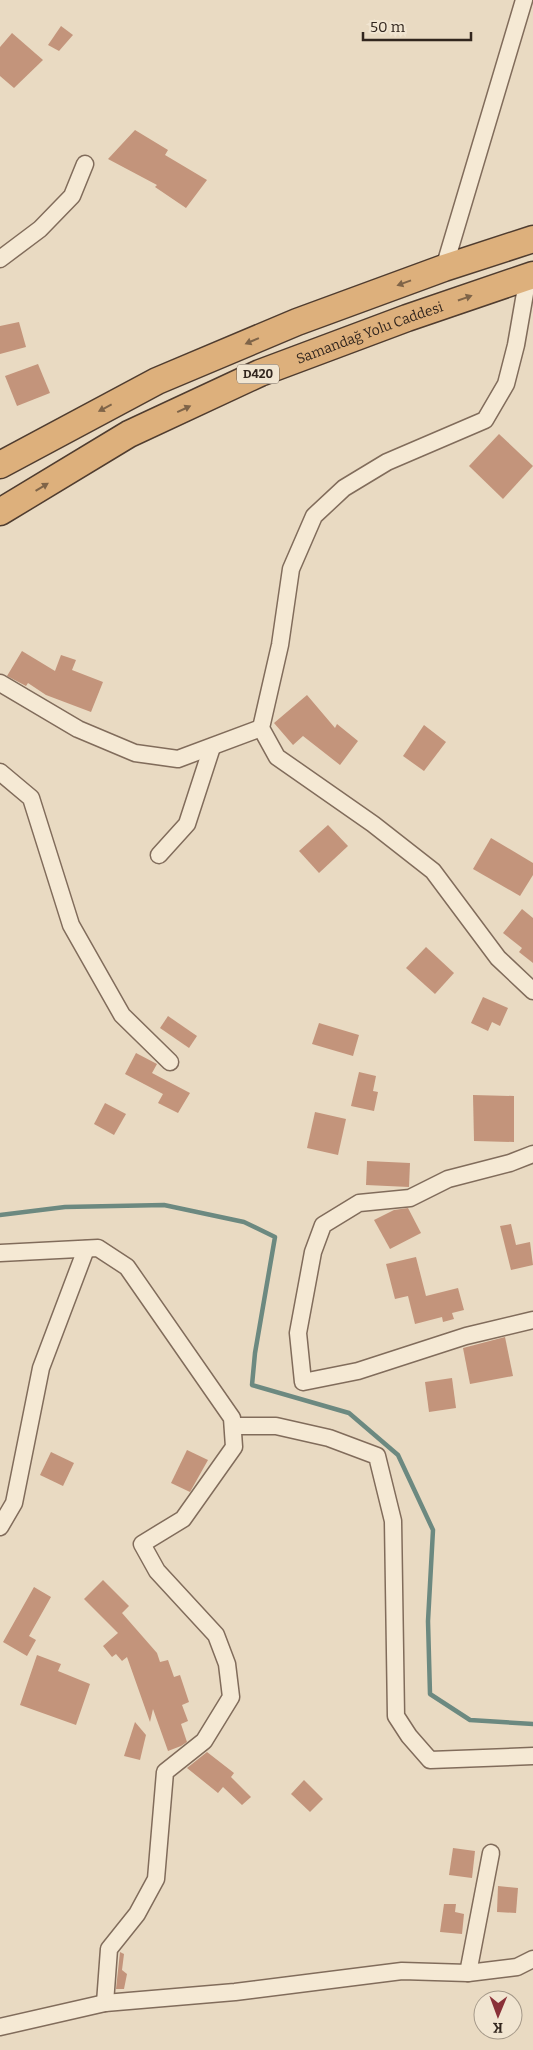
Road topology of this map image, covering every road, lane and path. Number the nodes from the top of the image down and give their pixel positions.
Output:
1 (524, 0) edge
2 (85, 164) dead end
3 (533, 239) edge
4 (0, 259) edge
5 (444, 268) junction
6 (531, 275) edge
7 (0, 465) edge
8 (0, 512) edge
9 (0, 683) edge
10 (261, 728) junction
11 (212, 747) junction
12 (0, 772) edge
13 (160, 855) dead end
14 (533, 991) edge
15 (170, 1062) dead end
16 (533, 1154) edge
17 (86, 1249) junction
18 (0, 1252) edge
19 (533, 1320) edge
20 (232, 1426) junction
21 (0, 1527) edge
22 (533, 1756) edge
23 (491, 1853) dead end
24 (533, 1959) edge
25 (468, 1973) junction
26 (105, 2003) junction
27 (0, 2027) edge

1 - 5 street
2 - 4 street
3 - 5 highway, D420
5 -> 7 highway, D420
8 -> 6 highway, Samandağ Yolu Caddesi / D420
6 - 10 street
9 - 11 street
10 - 11 street
10 - 14 street
11 - 13 street
12 - 15 street
16 - 19 street
17 - 18 street
17 - 20 street
17 - 21 street
20 - 22 street
20 - 26 street
23 - 25 street
24 - 25 street
25 - 26 street
26 - 27 street

